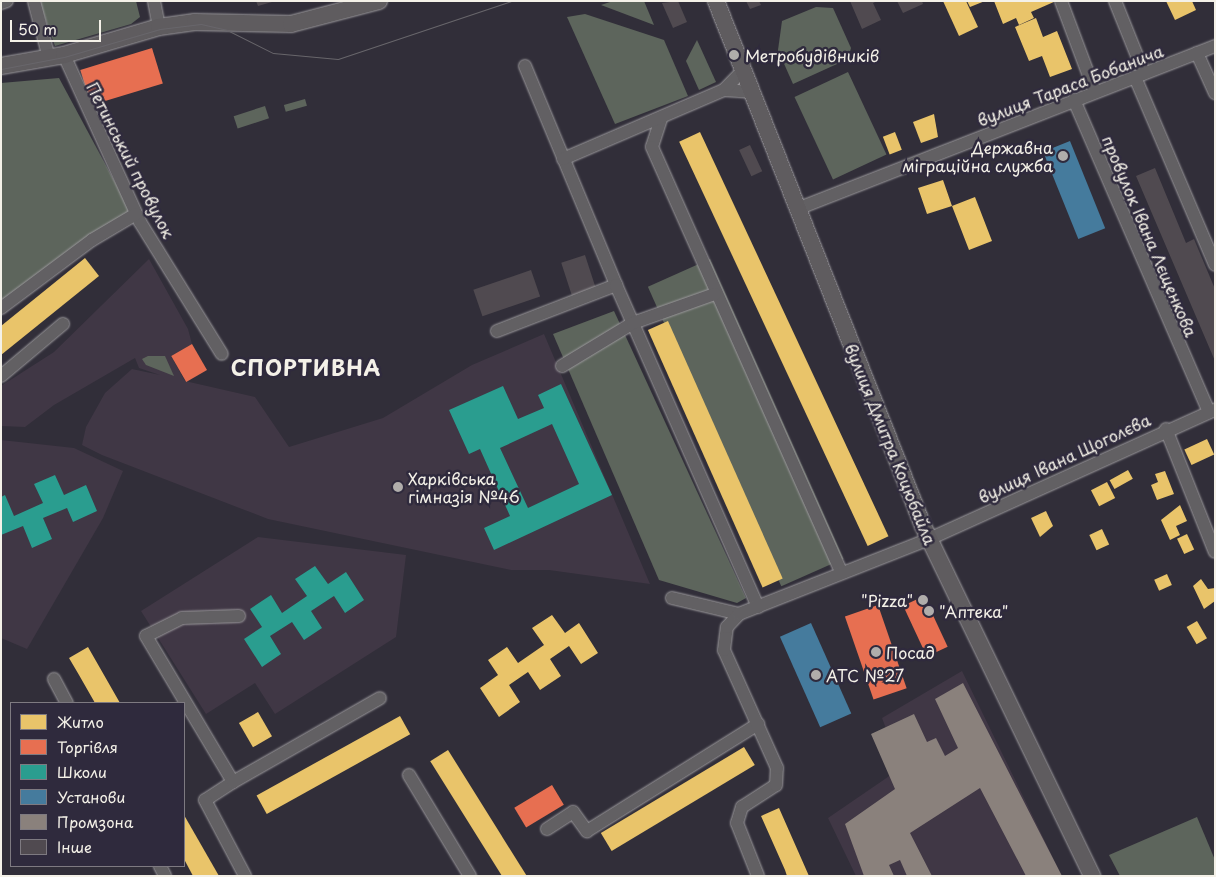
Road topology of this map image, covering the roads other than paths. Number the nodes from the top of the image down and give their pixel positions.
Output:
1 (6, 1) edge
2 (34, 1) edge
3 (154, 1) edge
4 (379, 1) edge
5 (716, 1) edge
6 (1061, 1) edge
7 (1115, 1) edge
8 (1, 3) edge
9 (159, 27) junction
10 (1215, 46) edge
11 (1197, 53) junction
12 (56, 57) junction
13 (1, 66) edge
14 (525, 66) dead end
15 (743, 70) junction
16 (1140, 75) junction
17 (724, 90) junction
18 (751, 92) junction
19 (1095, 92) junction
20 (1215, 93) edge
21 (1074, 100) junction
22 (660, 119) junction
23 (563, 159) junction
24 (796, 208) junction
25 (136, 214) junction
26 (1215, 265) edge
27 (616, 285) junction
28 (715, 294) junction
29 (1, 308) edge
30 (633, 323) junction
31 (63, 324) dead end
32 (497, 331) dead end
33 (222, 354) dead end
34 (562, 366) dead end
35 (1, 376) edge
36 (1212, 411) edge
37 (1166, 429) junction
38 (929, 539) junction
39 (1215, 552) edge
40 (842, 573) junction
41 (672, 598) dead end
42 (758, 606) junction
43 (739, 614) junction
44 (239, 616) dead end
45 (54, 680) dead end
46 (380, 698) dead end
47 (66, 702) edge
48 (758, 724) junction
49 (409, 775) dead end
50 (233, 782) junction
51 (548, 828) dead end
52 (245, 876) edge
53 (470, 876) edge
54 (758, 876) edge
55 (1092, 876) edge

1 - 8 street
2 - 12 street, Петинський провулок
3 - 9 street
4 - 9 main road
5 - 15 main road, вулиця Дмитра Коцюбайла
6 - 19 street
7 - 16 street
9 - 12 main road
10 - 11 street, вулиця Тараса Бобанича
11 - 16 street, вулиця Тараса Бобанича
11 - 20 street
12 - 13 main road
12 - 25 street, Петинський провулок
14 - 23 street
15 - 17 street
15 - 18 main road, вулиця Дмитра Коцюбайла
16 - 19 street, вулиця Тараса Бобанича
16 - 26 street
17 - 18 street
17 - 22 street
18 - 24 main road, вулиця Дмитра Коцюбайла
19 - 21 street, вулиця Тараса Бобанича
21 - 24 street, вулиця Тараса Бобанича
21 - 36 street, провулок Івана Лєщенкова
22 - 23 street
22 - 28 street
23 - 27 street
24 - 38 main road, вулиця Дмитра Коцюбайла
25 - 29 street
25 - 33 street, Петинський провулок
27 - 30 street
27 - 32 street
28 - 30 street
28 - 40 street
30 - 34 street
30 - 42 street
31 - 35 street
36 - 37 street, вулиця Івана Щоголєва
37 - 38 street, вулиця Івана Щоголєва
37 - 39 street
38 - 40 street, вулиця Івана Щоголєва
38 - 55 main road, вулиця Дмитра Коцюбайла
40 - 42 street, вулиця Івана Щоголєва
41 - 43 street
42 - 43 street, вулиця Івана Щоголєва
43 - 48 street
44 - 50 street
45 - 47 street
46 - 50 street
48 - 51 street
48 - 54 street
49 - 53 street
50 - 52 street

